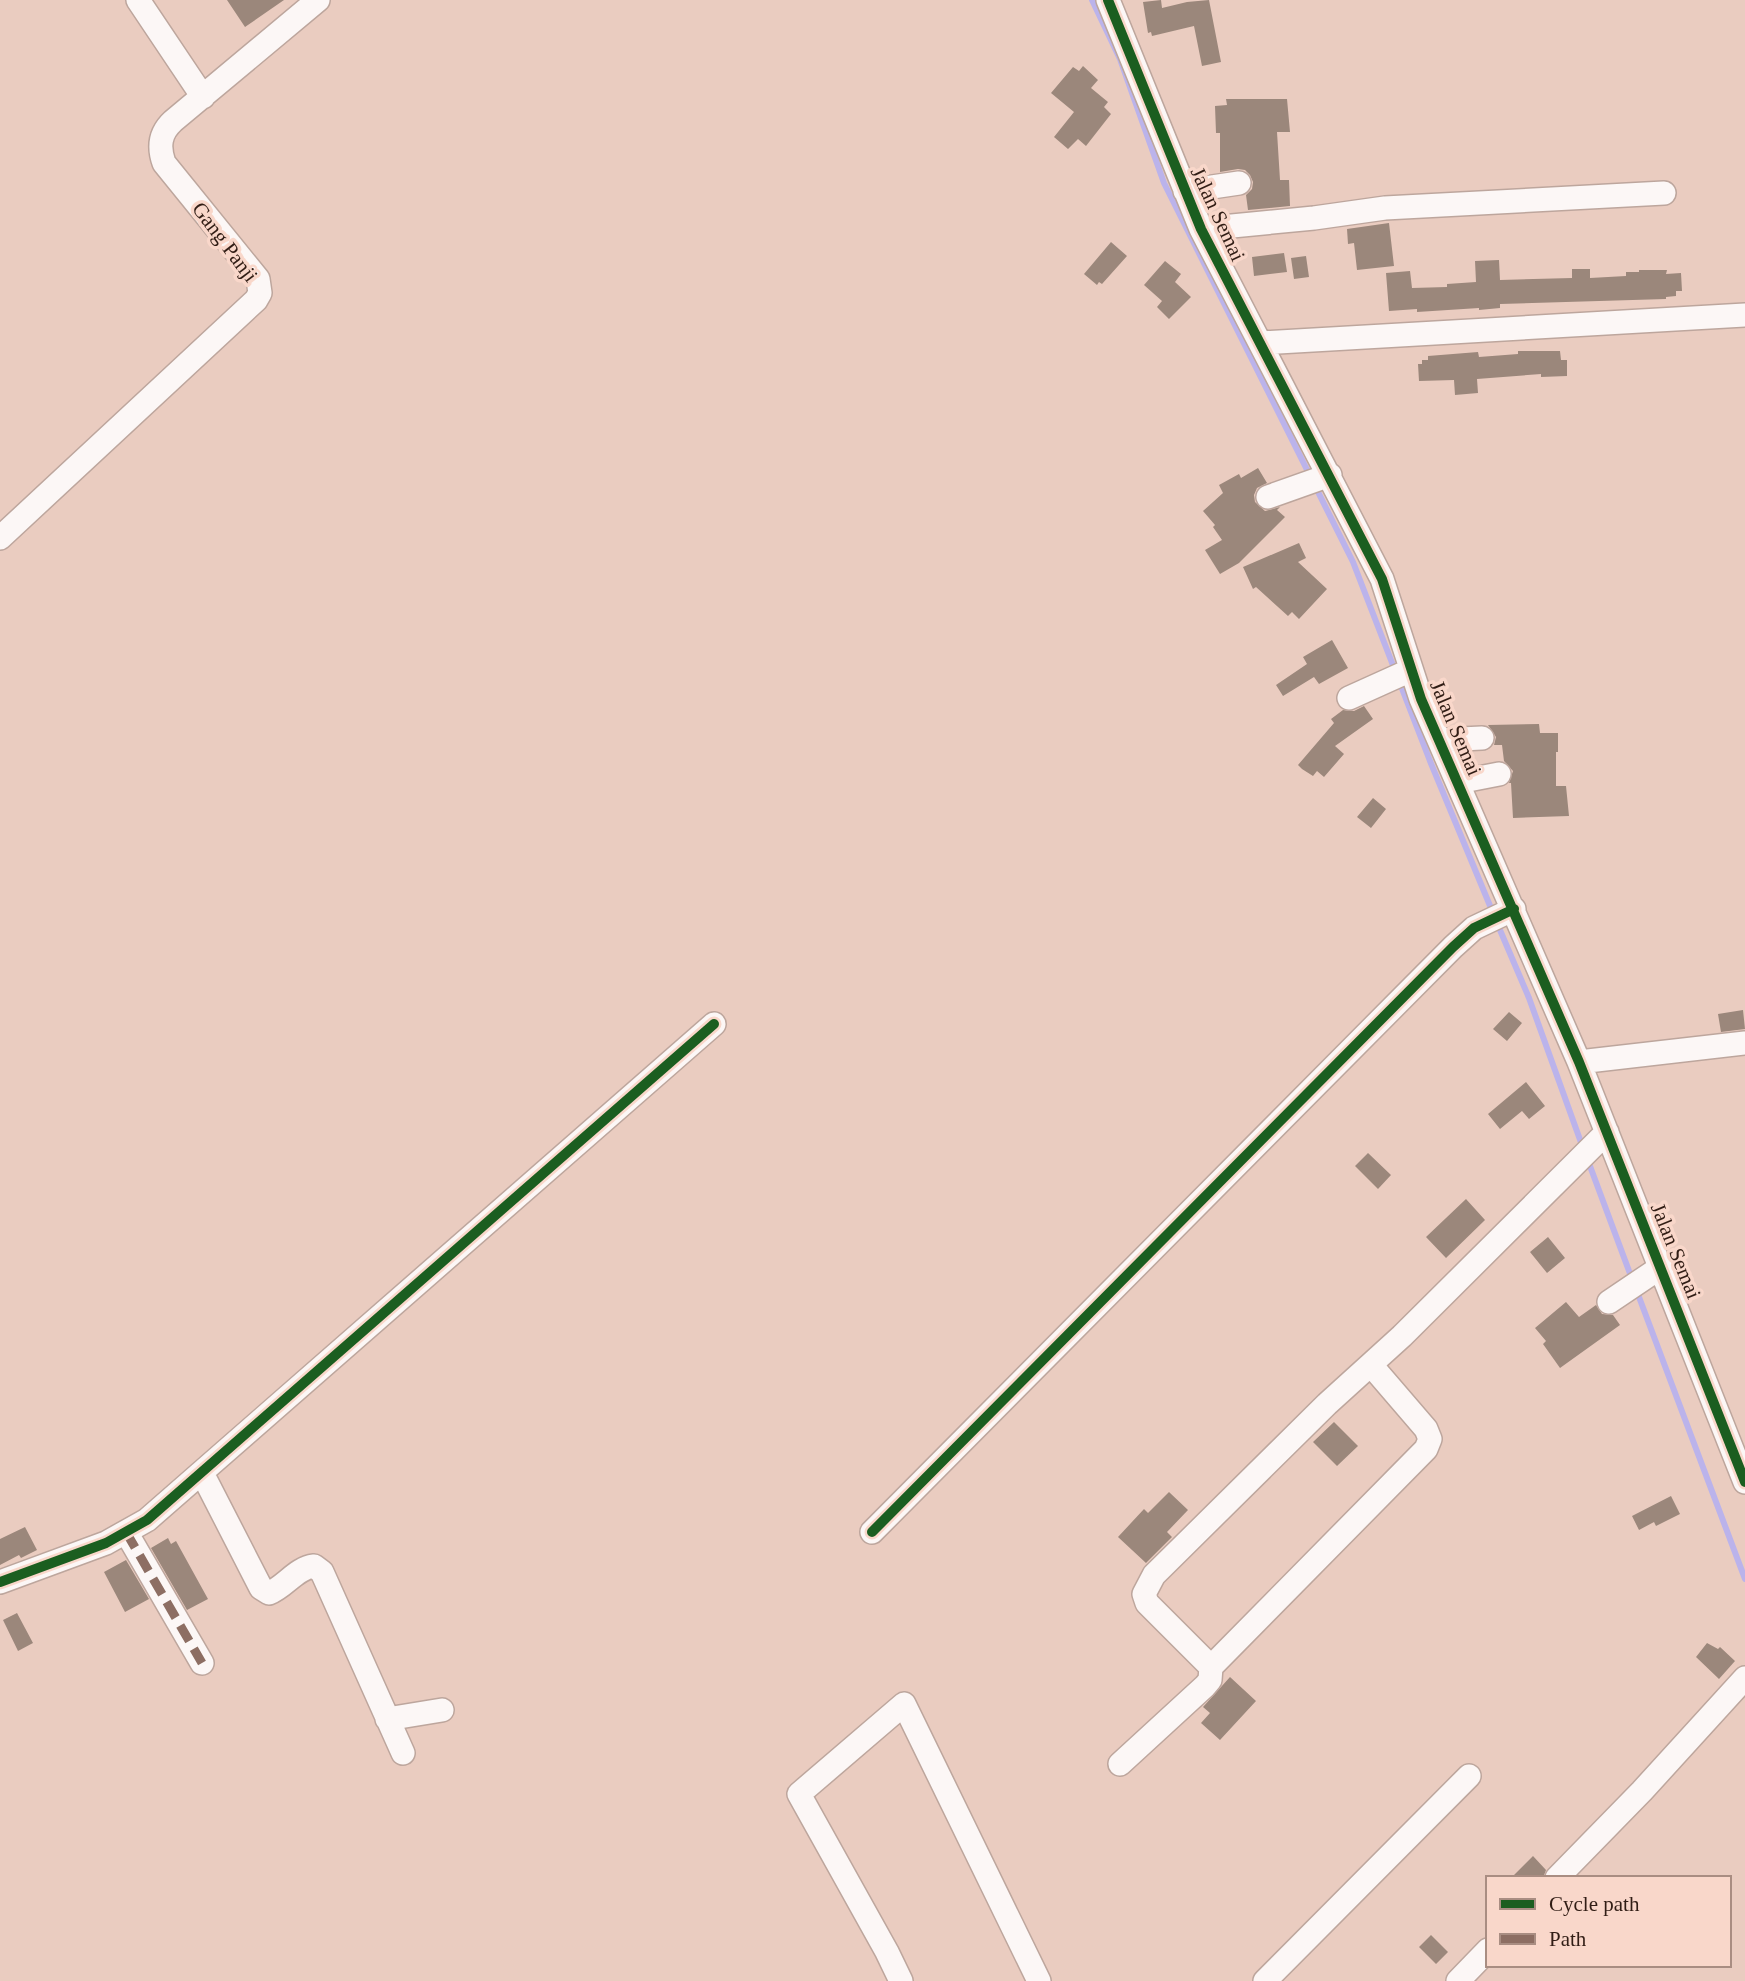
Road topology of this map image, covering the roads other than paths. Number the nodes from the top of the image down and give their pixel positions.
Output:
1 (138, 0) edge
2 (1108, 0) edge
3 (311, 2) edge
4 (203, 97) junction
5 (1239, 183) dead end
6 (1185, 191) junction
7 (1664, 193) dead end
8 (1201, 229) junction
9 (1745, 315) edge
10 (1261, 343) junction
11 (1316, 480) junction
12 (1268, 497) dead end
13 (0, 538) edge
14 (1406, 673) junction
15 (1349, 698) dead end
16 (1482, 738) dead end
17 (1440, 740) junction
18 (1499, 774) dead end
19 (1458, 782) junction
20 (1510, 910) junction
21 (714, 1024) dead end
22 (1745, 1043) edge
23 (1579, 1062) junction
24 (1603, 1136) junction
25 (1656, 1270) junction
26 (1609, 1302) dead end
27 (1371, 1365) junction
28 (202, 1473) junction
29 (1745, 1482) edge
30 (126, 1532) junction
31 (872, 1532) dead end
32 (0, 1582) edge
33 (202, 1663) dead end
34 (1211, 1667) junction
35 (1745, 1678) edge
36 (442, 1710) dead end
37 (387, 1719) junction
38 (403, 1753) dead end
39 (1119, 1765) dead end
40 (1469, 1776) dead end
41 (1559, 1876) edge
42 (1486, 1952) edge
43 (901, 1981) edge
44 (1039, 1981) edge
45 (1265, 1981) edge
46 (1458, 1981) edge

1 - 4 street
2 - 6 street, Jalan Semai
3 - 4 street, Gang Panji
4 - 13 street, Gang Panji
5 - 6 street
6 - 8 street, Jalan Semai
7 - 8 street
8 - 10 street, Jalan Semai
9 - 10 street
10 - 11 street, Jalan Semai
11 - 12 street
11 - 14 street, Jalan Semai
14 - 15 street
14 - 17 street, Jalan Semai
16 - 17 street
17 - 19 street, Jalan Semai
18 - 19 street
19 - 20 street, Jalan Semai
20 - 23 street, Jalan Semai
20 - 31 street
21 - 28 street
22 - 23 street
23 - 24 street, Jalan Semai
24 - 25 street, Jalan Semai
24 - 27 street
25 - 26 street
25 - 29 street, Jalan Semai
27 - 34 street
27 - 34 street
28 - 30 street
28 - 37 street
30 - 32 street
30 - 33 street
34 - 39 street
35 - 41 street
36 - 37 street
37 - 38 street
40 - 45 street
42 - 46 street
43 - 44 street

